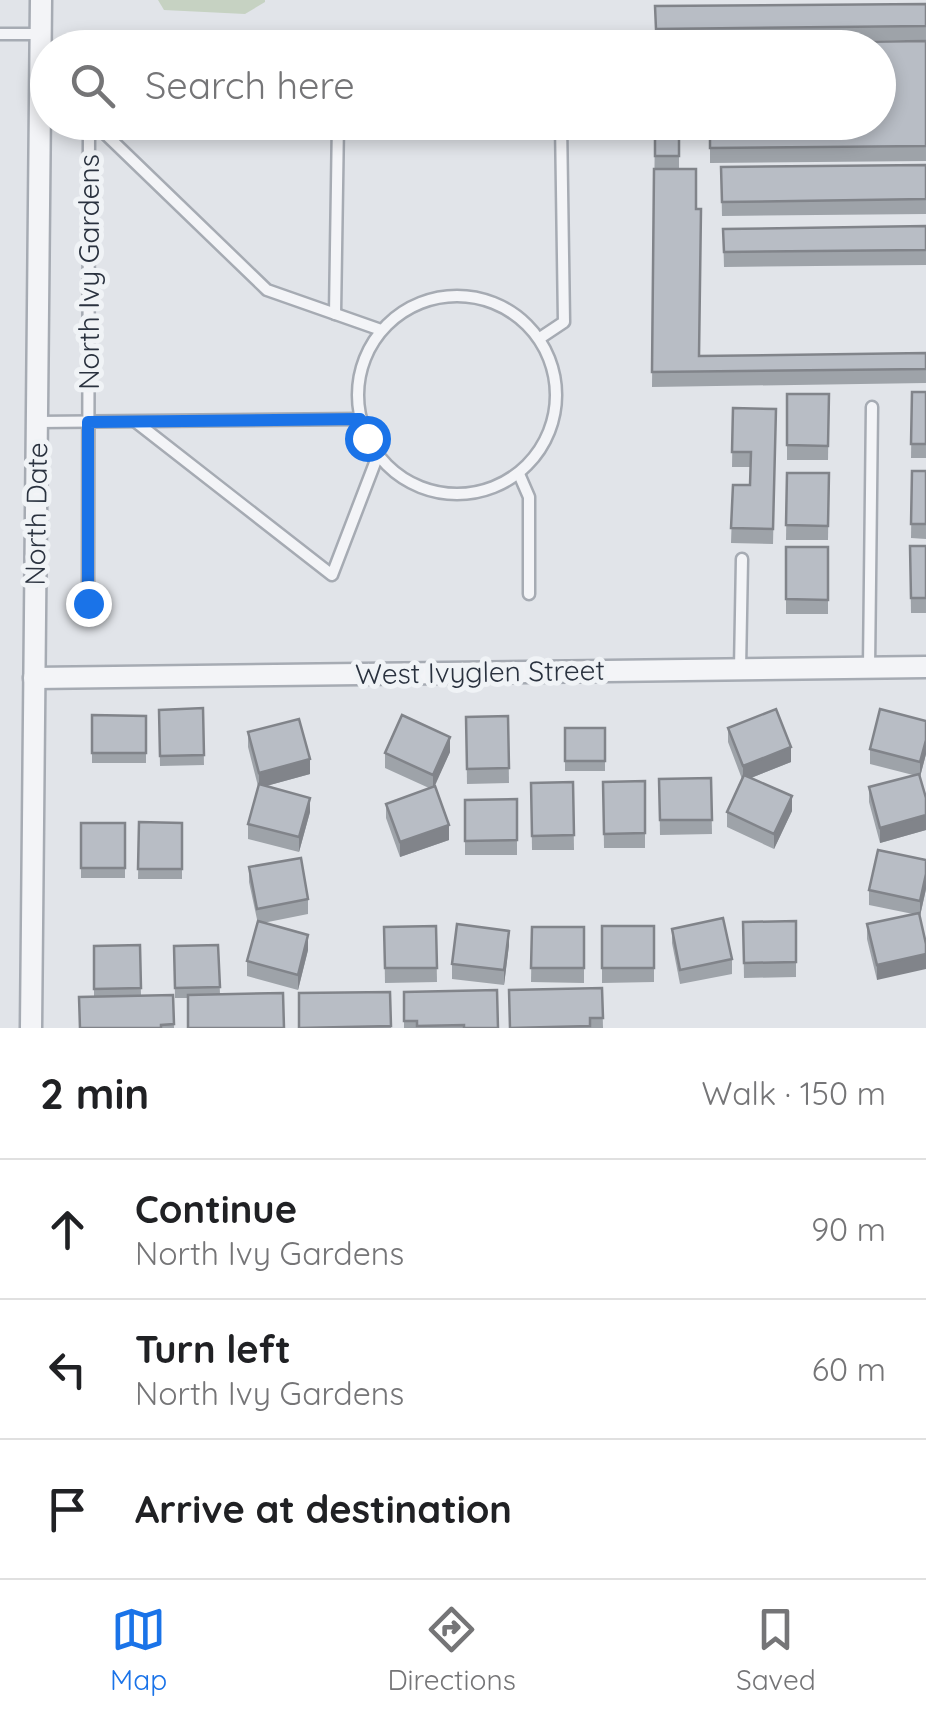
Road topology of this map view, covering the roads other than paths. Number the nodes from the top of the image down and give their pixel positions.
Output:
1 (41, 0) edge
2 (42, 30) edge
3 (0, 34) edge
4 (30, 34) edge
5 (41, 140) edge
6 (91, 140) edge
7 (110, 140) edge
8 (338, 140) edge
9 (561, 140) edge
10 (335, 314) junction
11 (381, 330) junction
12 (540, 338) junction
13 (872, 407) dead end
14 (360, 419) junction
15 (37, 422) junction
16 (88, 422) junction
17 (136, 422) junction
18 (378, 456) junction
19 (519, 474) junction
20 (742, 559) dead end
21 (529, 594) dead end
22 (88, 603) dead end
23 (870, 667) junction
24 (926, 667) edge
25 (740, 669) junction
26 (34, 678) junction
27 (31, 1028) edge

1 - 2 street, North Date
3 - 4 lane
5 - 15 street, North Date
6 - 16 lane, North Ivy Gardens
7 - 10 lane, North Ivy Gardens
8 - 10 lane
9 - 12 lane
10 - 11 lane, North Ivy Gardens
11 - 12 lane
11 - 14 lane
12 - 19 lane
13 - 23 lane
14 - 17 lane, North Ivy Gardens
14 - 18 lane
15 - 16 lane, North Ivy Gardens
15 - 26 street, North Date
16 - 17 lane, North Ivy Gardens
16 - 22 lane, North Ivy Gardens
17 - 18 lane
18 - 19 lane
19 - 21 lane
20 - 25 lane
23 - 24 street, West Ivyglen Street
23 - 25 street, West Ivyglen Street
25 - 26 street, West Ivyglen Street
26 - 27 street, North Date

